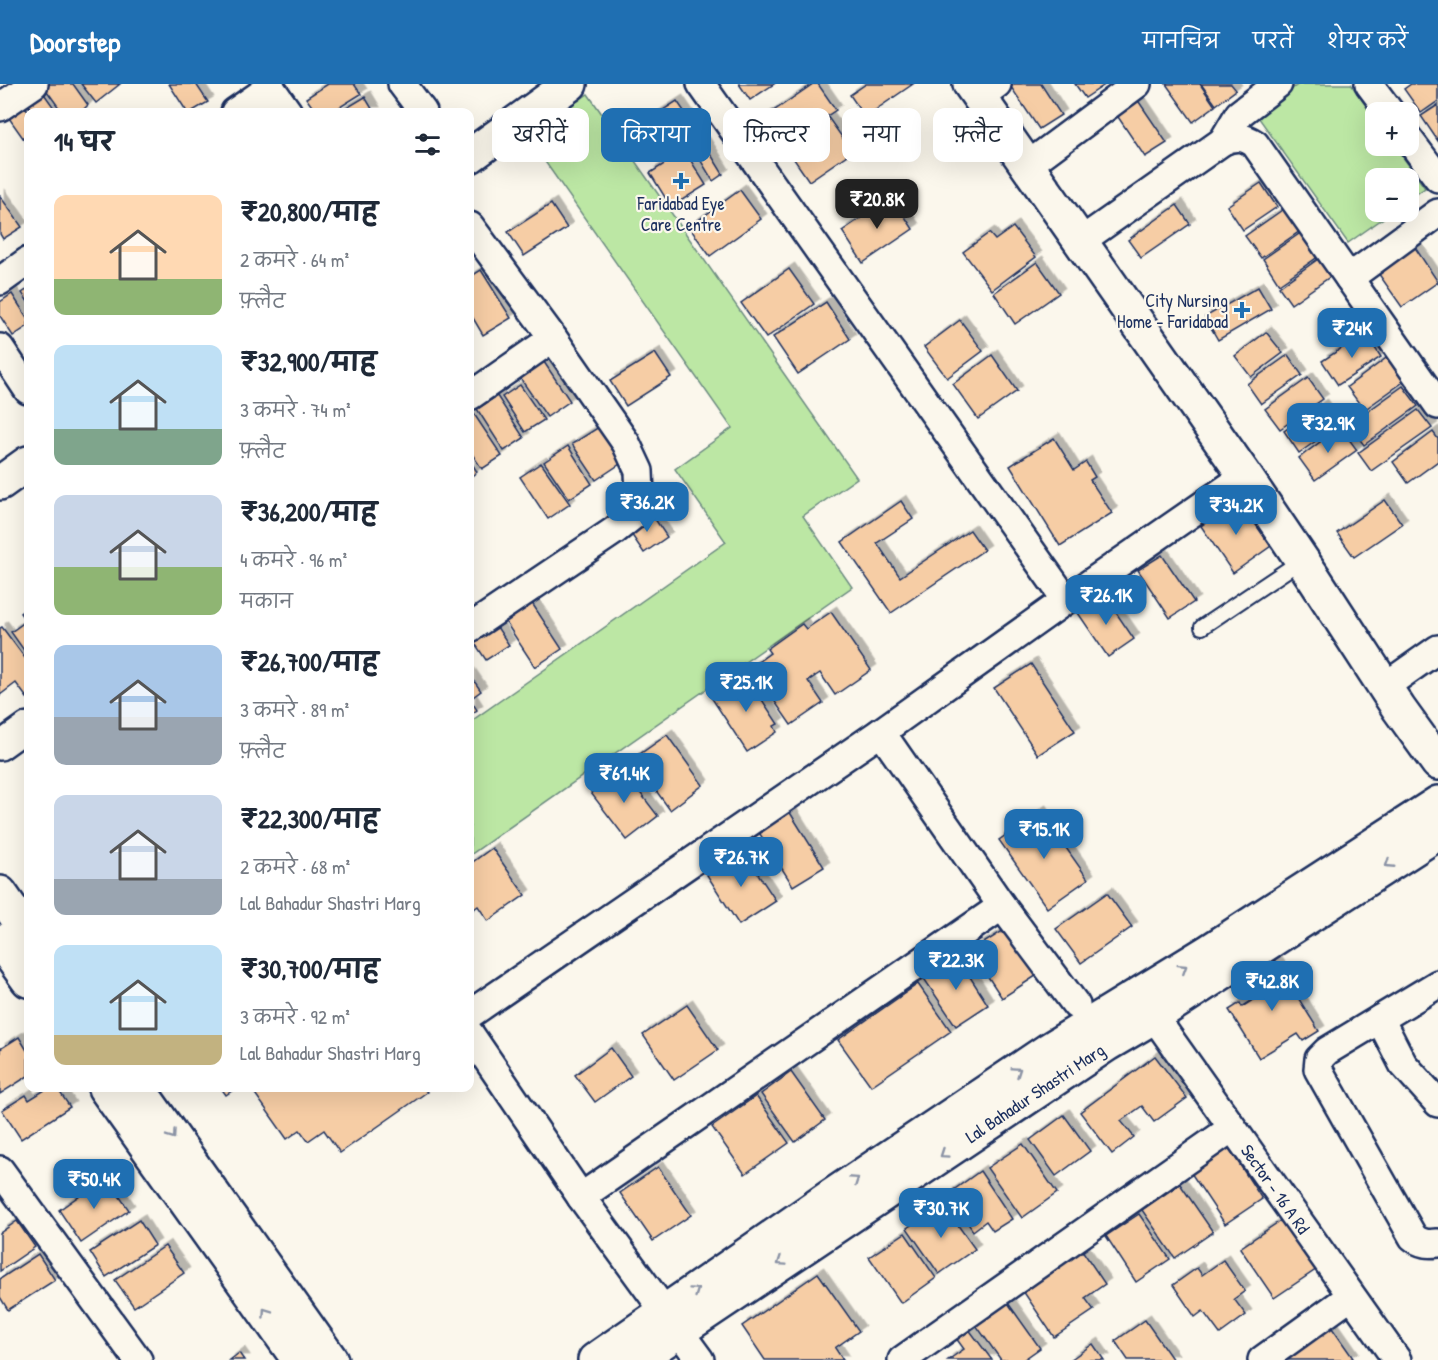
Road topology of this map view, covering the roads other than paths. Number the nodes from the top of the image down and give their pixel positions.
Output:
1 (34, 84) edge
2 (402, 84) edge
3 (570, 84) edge
4 (701, 84) edge
5 (1137, 84) edge
6 (1278, 84) edge
7 (1369, 84) edge
8 (269, 86) edge
9 (982, 88) edge
10 (1382, 102) edge
11 (0, 106) edge
12 (240, 108) edge
13 (285, 108) edge
14 (420, 108) edge
15 (1223, 141) junction
16 (474, 153) edge
17 (1419, 153) edge
18 (1028, 165) junction
19 (1438, 178) edge
20 (1438, 213) edge
21 (474, 231) edge
22 (1081, 242) junction
23 (24, 264) edge
24 (1349, 278) junction
25 (0, 281) edge
26 (553, 338) junction
27 (0, 348) edge
28 (24, 384) edge
29 (474, 393) edge
30 (1438, 405) edge
31 (24, 467) edge
32 (1245, 476) junction
33 (0, 483) edge
34 (1302, 560) junction
35 (1066, 600) junction
36 (474, 625) edge
37 (1202, 627) dead end
38 (1438, 649) edge
39 (1384, 687) junction
40 (24, 729) edge
41 (881, 732) junction
42 (0, 746) edge
43 (1438, 763) edge
44 (1438, 803) edge
45 (1438, 833) edge
46 (0, 895) edge
47 (1002, 906) junction
48 (24, 928) edge
49 (0, 941) edge
50 (24, 974) edge
51 (1438, 984) edge
52 (1076, 1005) dead end
53 (1146, 1006) junction
54 (474, 1011) edge
55 (1380, 1018) junction
56 (474, 1040) edge
57 (127, 1095) edge
58 (1438, 1103) edge
59 (1232, 1128) junction
60 (0, 1170) edge
61 (581, 1197) junction
62 (1438, 1243) edge
63 (1351, 1296) junction
64 (672, 1321) junction
65 (138, 1360) edge
66 (299, 1360) edge
67 (331, 1360) edge
68 (595, 1360) edge
69 (636, 1360) edge
70 (700, 1360) edge
71 (902, 1360) edge
72 (1262, 1360) edge
73 (1397, 1360) edge

1 - 11 street
2 - 14 street
3 - 16 street
4 - 35 street
5 - 18 street
6 - 15 street
7 - 10 street
8 - 12 street
8 - 13 street
9 - 18 street
15 - 22 street
15 - 24 street
17 - 19 street
18 - 22 street
20 - 24 street
21 - 26 street
22 - 32 street
23 - 25 street
24 - 30 street
26 - 29 street
26 - 36 street
27 - 28 street
31 - 33 street
32 - 34 street
32 - 35 street
34 - 37 lane
34 - 39 street
35 - 41 street
38 - 39 street
39 - 43 street
40 - 42 street
41 - 47 street
41 - 54 street
53 -> 44 street
45 -> 53 street, Lal Bahadur Shastri Marg
46 - 48 street
47 - 52 street
47 - 61 street
49 - 50 street
51 - 55 street
53 - 59 street, Sector - 16 A Rd
53 - 64 street, Lal Bahadur Shastri Marg
55 - 58 street
55 - 62 street
56 - 61 street
66 -> 57 street
57 -> 67 street
59 - 63 street, Sector - 16 A Rd
59 - 71 street
60 - 65 street
61 - 64 street
63 - 72 street
63 - 73 street, Sector - 16 A Rd
64 - 68 street
64 - 69 street, Lal Bahadur Shastri Marg
64 - 70 street

